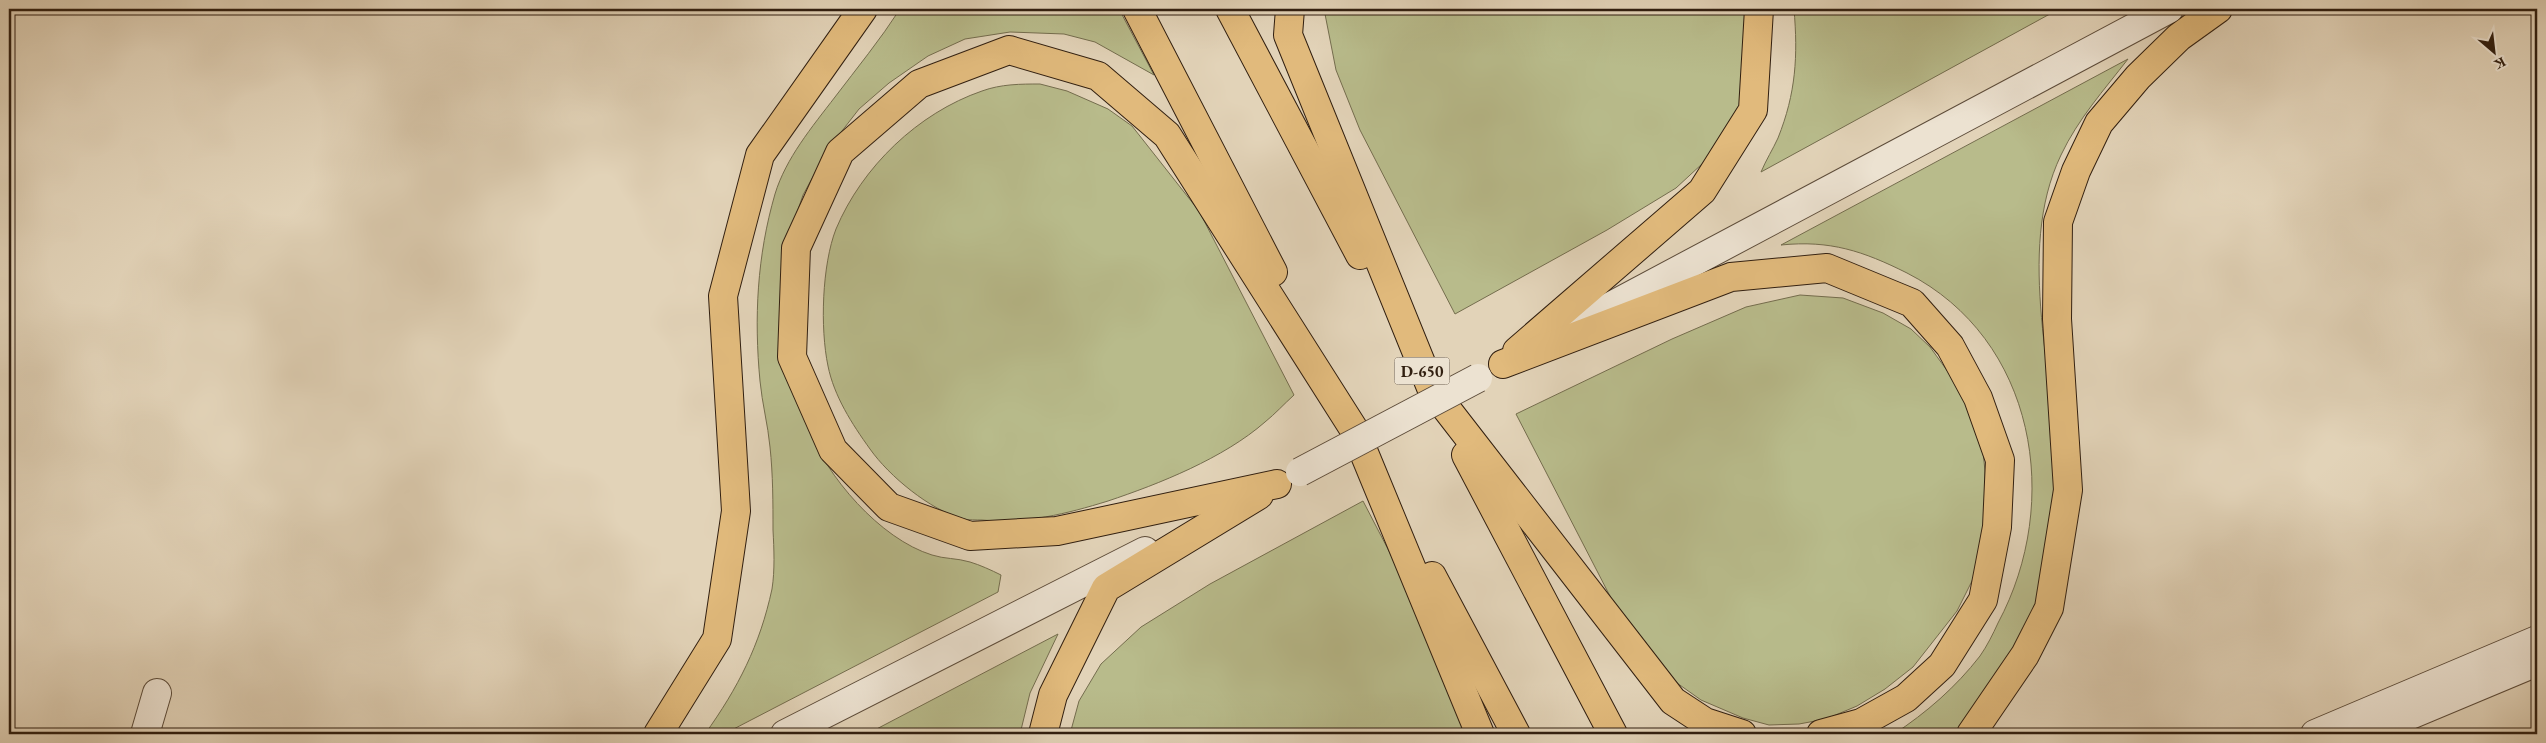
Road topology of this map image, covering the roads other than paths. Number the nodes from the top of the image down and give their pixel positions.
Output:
1 (863, 9) edge
2 (1137, 9) edge
3 (1230, 9) edge
4 (1290, 9) edge
5 (1759, 9) edge
6 (2169, 9) edge
7 (2218, 9) edge
8 (1503, 364) junction
9 (1432, 390) junction
10 (1355, 431) junction
11 (1289, 478) junction
12 (2537, 640) edge
13 (2537, 662) edge
14 (157, 693) dead end
15 (145, 734) edge
16 (658, 734) edge
17 (785, 734) edge
18 (1043, 734) edge
19 (1480, 734) edge
20 (1516, 734) edge
21 (1613, 734) edge
22 (1742, 734) edge
23 (1821, 734) edge
24 (1971, 734) edge
25 (2315, 734) edge
26 (2365, 734) edge

1 - 16 highway
2 - 10 highway
3 - 9 highway, D-650
4 - 9 highway
5 - 8 highway
6 - 8 street
7 - 24 highway
8 - 11 street, bridge
8 - 23 highway
9 - 21 highway, D-650
9 - 22 highway
10 - 11 highway
10 - 19 highway
10 - 20 highway
11 - 17 street
11 - 18 highway
12 - 25 street
13 - 26 street
14 - 15 street

